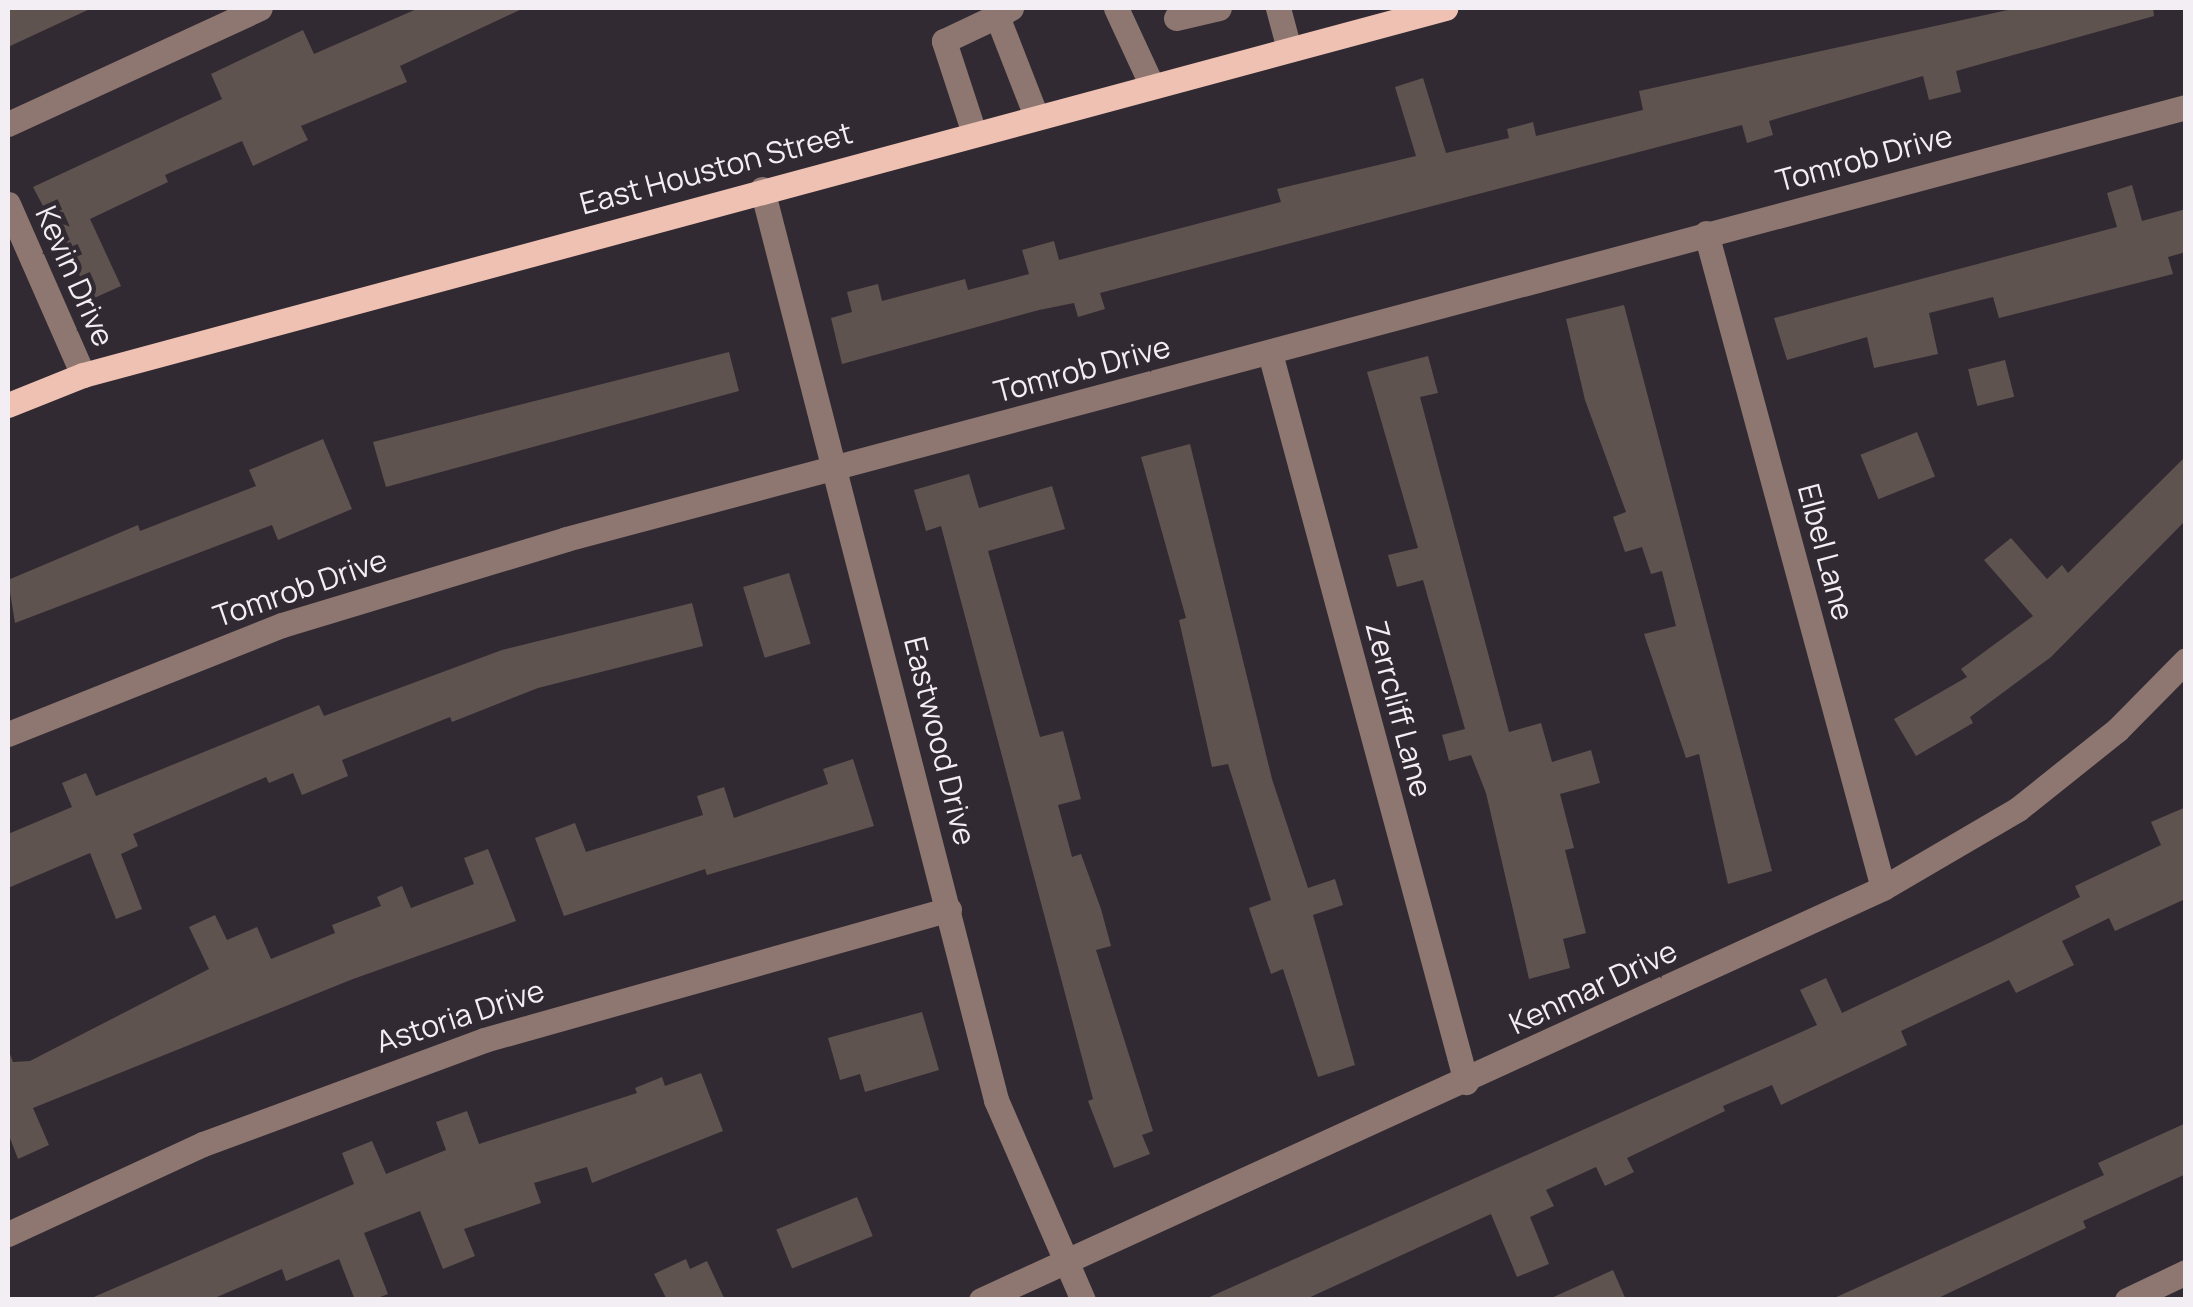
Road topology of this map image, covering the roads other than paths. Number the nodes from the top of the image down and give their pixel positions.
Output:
1 (260, 8) edge
2 (1116, 8) edge
3 (1219, 8) edge
4 (1278, 8) edge
5 (1445, 8) edge
6 (1004, 12) edge
7 (1176, 18) dead end
8 (1289, 49) junction
9 (1152, 86) junction
10 (2186, 107) edge
11 (1036, 116) junction
12 (8, 124) edge
13 (974, 133) junction
14 (762, 188) junction
15 (8, 204) edge
16 (1706, 233) junction
17 (1270, 353) junction
18 (84, 375) junction
19 (8, 405) edge
20 (837, 468) junction
21 (2186, 660) edge
22 (8, 734) edge
23 (1882, 888) junction
24 (949, 909) junction
25 (1466, 1082) junction
26 (8, 1234) edge
27 (1066, 1261) junction
28 (2186, 1272) edge
29 (982, 1300) edge
30 (1083, 1300) edge
31 (2126, 1300) edge

1 - 12 street
2 - 9 street
3 - 7 street
4 - 8 street
5 - 8 main road, East Houston Street
6 - 11 street
6 - 13 street
8 - 9 main road, East Houston Street
9 - 11 main road, East Houston Street
10 - 16 street, Tomrob Drive
11 - 13 main road, East Houston Street
13 - 14 main road, East Houston Street
14 - 18 main road, East Houston Street
14 - 20 street, Eastwood Drive
15 - 18 street, Kevin Drive
16 - 17 street, Tomrob Drive
16 - 23 street, Elbel Lane
17 - 20 street, Tomrob Drive
17 - 25 street, Zerrcliff Lane
18 - 19 main road, East Houston Street
20 - 22 street, Tomrob Drive
20 - 24 street, Eastwood Drive
21 - 23 street, Kenmar Drive
23 - 25 street, Kenmar Drive
24 - 26 street, Astoria Drive
24 - 27 street, Eastwood Drive
25 - 27 street, Kenmar Drive
27 - 29 street, Kenmar Drive
27 - 30 street, Eastwood Drive
28 - 31 street

